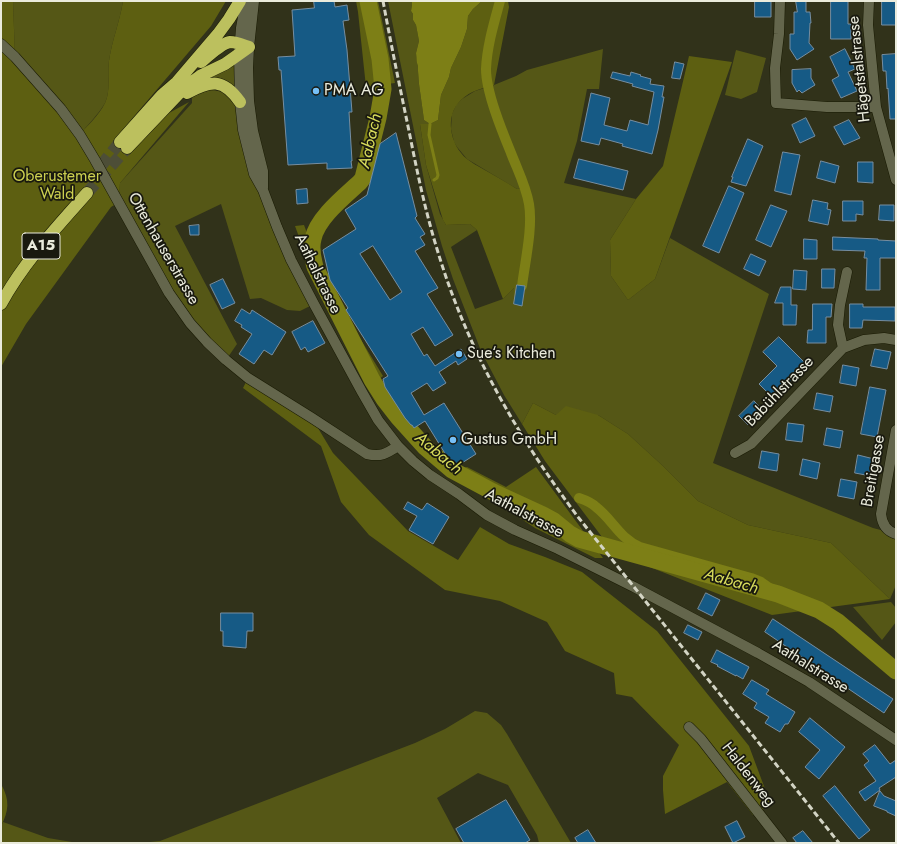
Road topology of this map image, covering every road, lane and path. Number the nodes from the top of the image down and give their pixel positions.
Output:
1 (240, 1) edge
2 (246, 1) edge
3 (254, 1) edge
4 (780, 1) edge
5 (869, 1) edge
6 (1, 44) edge
7 (242, 48) junction
8 (177, 82) junction
9 (240, 102) junction
10 (876, 107) junction
11 (162, 111) junction
12 (896, 180) edge
13 (263, 190) junction
14 (848, 272) dead end
15 (1, 291) edge
16 (1, 304) edge
17 (896, 340) edge
18 (843, 348) junction
19 (896, 430) edge
20 (398, 446) junction
21 (735, 453) dead end
22 (896, 534) edge
23 (689, 727) dead end
24 (896, 740) edge
25 (782, 843) edge

1 - 8 highway
2 - 7 street, Aathalstrasse
3 - 7 street, Aathalstrasse
4 - 10 street
5 - 10 street, Hägetstalstrasse
6 - 20 street, Ottenhauserstrasse
7 - 8 highway
7 - 9 street, Aathalstrasse
7 - 11 highway
7 - 13 street, Aathalstrasse
8 - 11 highway
9 - 11 highway
9 - 13 street, Aathalstrasse
10 - 12 street, Hägetstalstrasse
13 - 20 street, Aathalstrasse
14 - 18 street
15 - 16 highway, A15
17 - 18 street, Babühlstrasse
18 - 21 street, Babühlstrasse
19 - 22 street, Breitigasse
20 - 24 street, Aathalstrasse
23 - 25 street, Haldenweg

